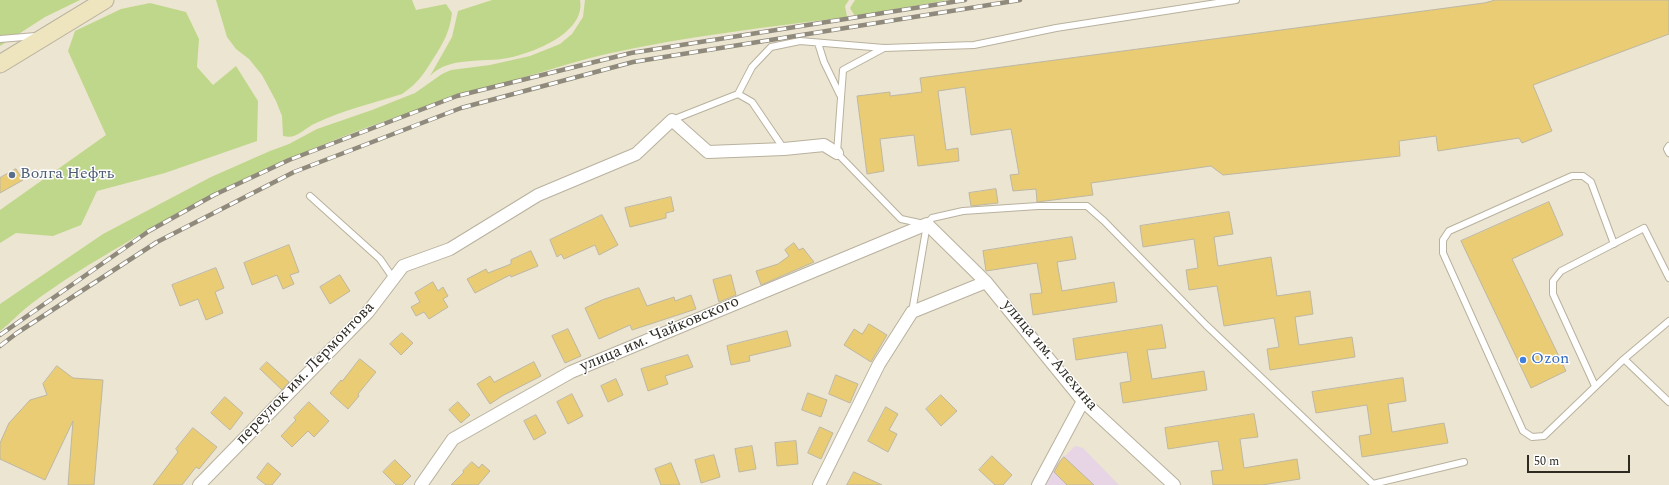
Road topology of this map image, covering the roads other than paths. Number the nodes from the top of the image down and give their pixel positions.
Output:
1 (105, 0) edge
2 (1236, 0) edge
3 (48, 35) junction
4 (0, 39) edge
5 (818, 43) junction
6 (884, 48) junction
7 (0, 64) edge
8 (738, 94) junction
9 (840, 96) junction
10 (672, 120) junction
11 (1669, 146) edge
12 (784, 149) junction
13 (837, 153) junction
14 (1669, 153) edge
15 (310, 196) dead end
16 (927, 224) junction
17 (1614, 244) junction
18 (393, 278) junction
19 (1669, 278) edge
20 (986, 282) junction
21 (912, 312) junction
22 (1669, 321) edge
23 (1624, 359) junction
24 (1595, 386) junction
25 (1083, 401) junction
26 (1669, 402) edge
27 (1464, 462) dead end
28 (199, 485) edge
29 (421, 485) edge
30 (819, 485) edge
31 (1038, 485) edge
32 (1174, 485) edge
33 (1373, 485) edge

1 - 3 main road
2 - 6 lane
3 - 4 lane
3 - 7 main road
5 - 6 lane
5 - 8 lane
5 - 9 lane
6 - 9 lane
8 - 10 lane
8 - 12 lane
9 - 13 lane
10 - 12 street
10 - 18 street, переулок им. Лермонтова
11 - 14 lane
12 - 13 street
13 - 16 lane
15 - 18 lane
16 - 20 street, улица им. Алехина
16 - 21 lane
16 - 29 street, улица им. Чайковского
16 - 33 lane
17 - 19 lane
17 - 24 lane
17 - 24 lane
18 - 28 street, переулок им. Лермонтова
20 - 21 street
20 - 25 street, улица им. Алехина
21 - 30 street
22 - 23 lane
23 - 24 lane
23 - 26 lane
25 - 31 street
25 - 32 street, улица им. Алехина
27 - 33 lane

